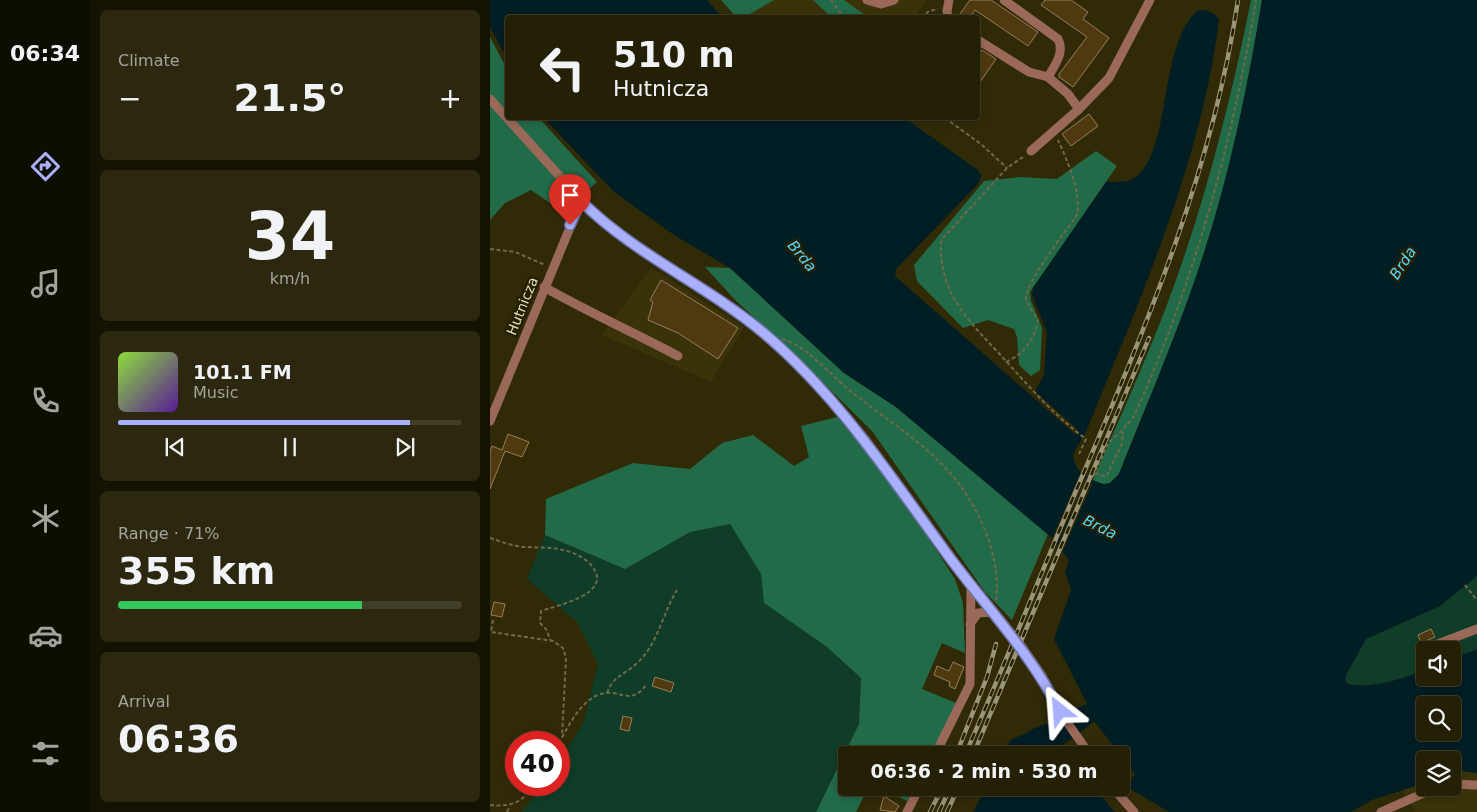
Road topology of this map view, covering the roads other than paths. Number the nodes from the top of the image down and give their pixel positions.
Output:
1 (867, 0) edge
2 (894, 0) edge
3 (1004, 0) edge
4 (1150, 0) edge
5 (980, 41) edge
6 (1048, 77) junction
7 (490, 99) edge
8 (1078, 109) junction
9 (505, 116) edge
10 (509, 120) edge
11 (1032, 151) road end
12 (581, 201) junction
13 (544, 287) junction
14 (678, 356) dead end
15 (490, 421) edge
16 (971, 584) junction
17 (993, 612) junction
18 (970, 625) junction
19 (1477, 629) edge
20 (1446, 641) edge
21 (939, 746) edge
22 (1083, 746) edge
23 (1461, 784) edge
24 (1477, 784) edge
25 (915, 796) edge
26 (1120, 796) edge
27 (1416, 796) edge
28 (1398, 804) junction
29 (907, 812) edge
30 (1134, 812) edge
31 (1381, 812) edge
32 (1406, 812) edge

1 - 2 street
3 - 6 street
4 - 8 street
5 - 6 street
6 - 8 street
7 - 9 street
8 - 11 street
10 - 12 street
12 - 13 street, Hutnicza
12 - 16 street
13 - 14 street
13 - 15 street, Hutnicza
16 - 17 street
16 - 18 street
17 - 18 street
17 - 22 street
18 - 21 street
19 - 20 street
23 - 24 street
25 - 29 street
26 - 30 street
27 - 28 street
28 - 31 street
28 - 32 street

